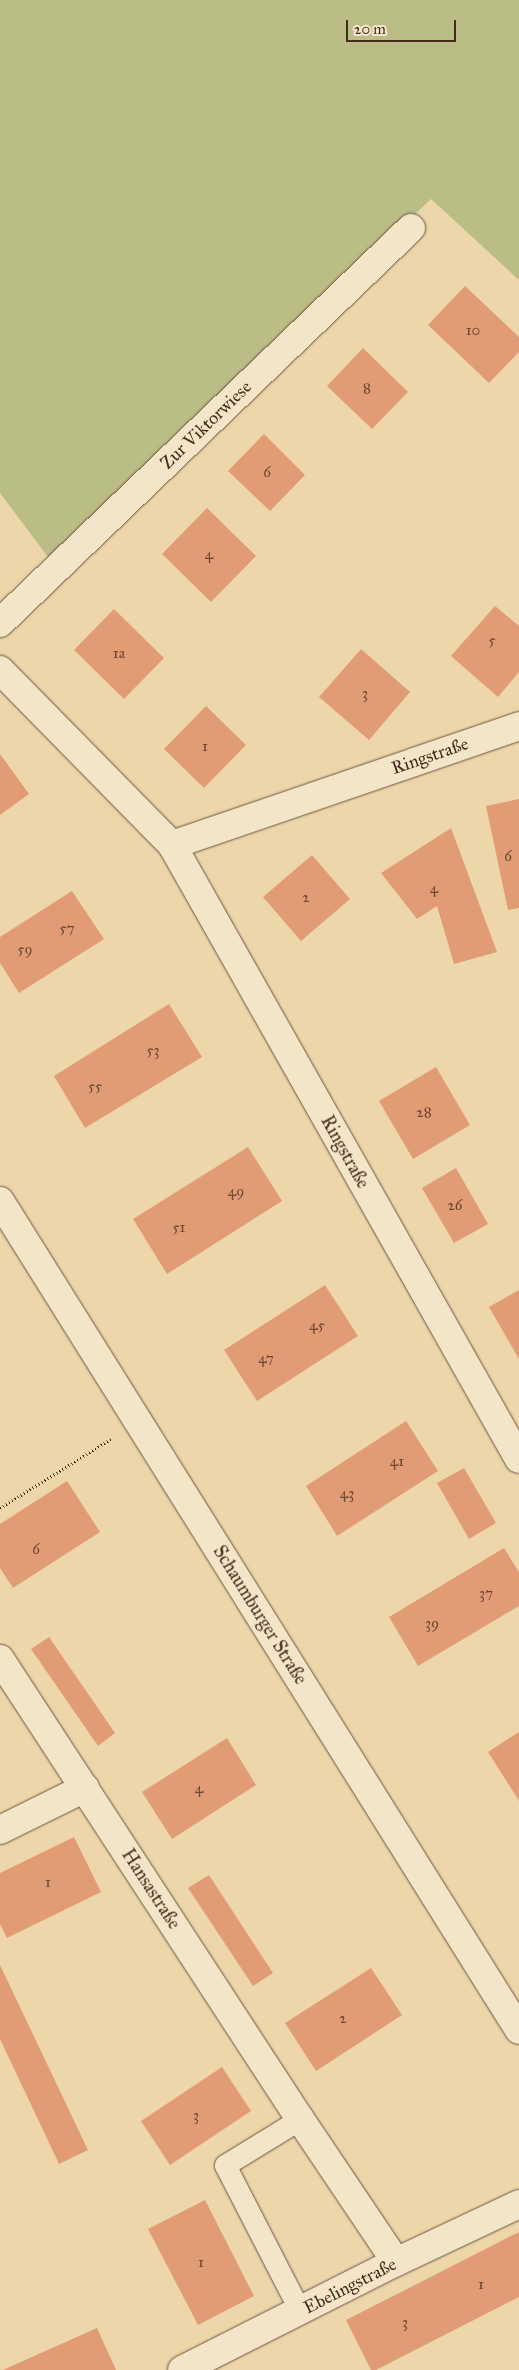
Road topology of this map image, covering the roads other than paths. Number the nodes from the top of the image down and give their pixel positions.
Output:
1 (411, 228) dead end
2 (0, 623) edge
3 (0, 670) edge
4 (519, 726) edge
5 (172, 844) junction
6 (0, 1201) edge
7 (519, 1459) edge
8 (0, 1660) edge
9 (86, 1788) junction
10 (0, 1830) edge
11 (519, 2030) edge
12 (300, 2119) junction
13 (519, 2204) edge
14 (396, 2262) junction
15 (300, 2311) junction
16 (182, 2370) edge

1 - 2 street, Zur Viktorwiese
3 - 5 street, Ringstraße
4 - 5 street, Ringstraße
5 - 7 street, Ringstraße
6 - 11 street, Schaumburger Straße
8 - 9 street, Hansastraße
9 - 10 street
9 - 12 street, Hansastraße
12 - 14 street, Hansastraße
12 - 15 lane
13 - 14 street, Ebelingstraße
14 - 15 street, Ebelingstraße
15 - 16 street, Ebelingstraße

